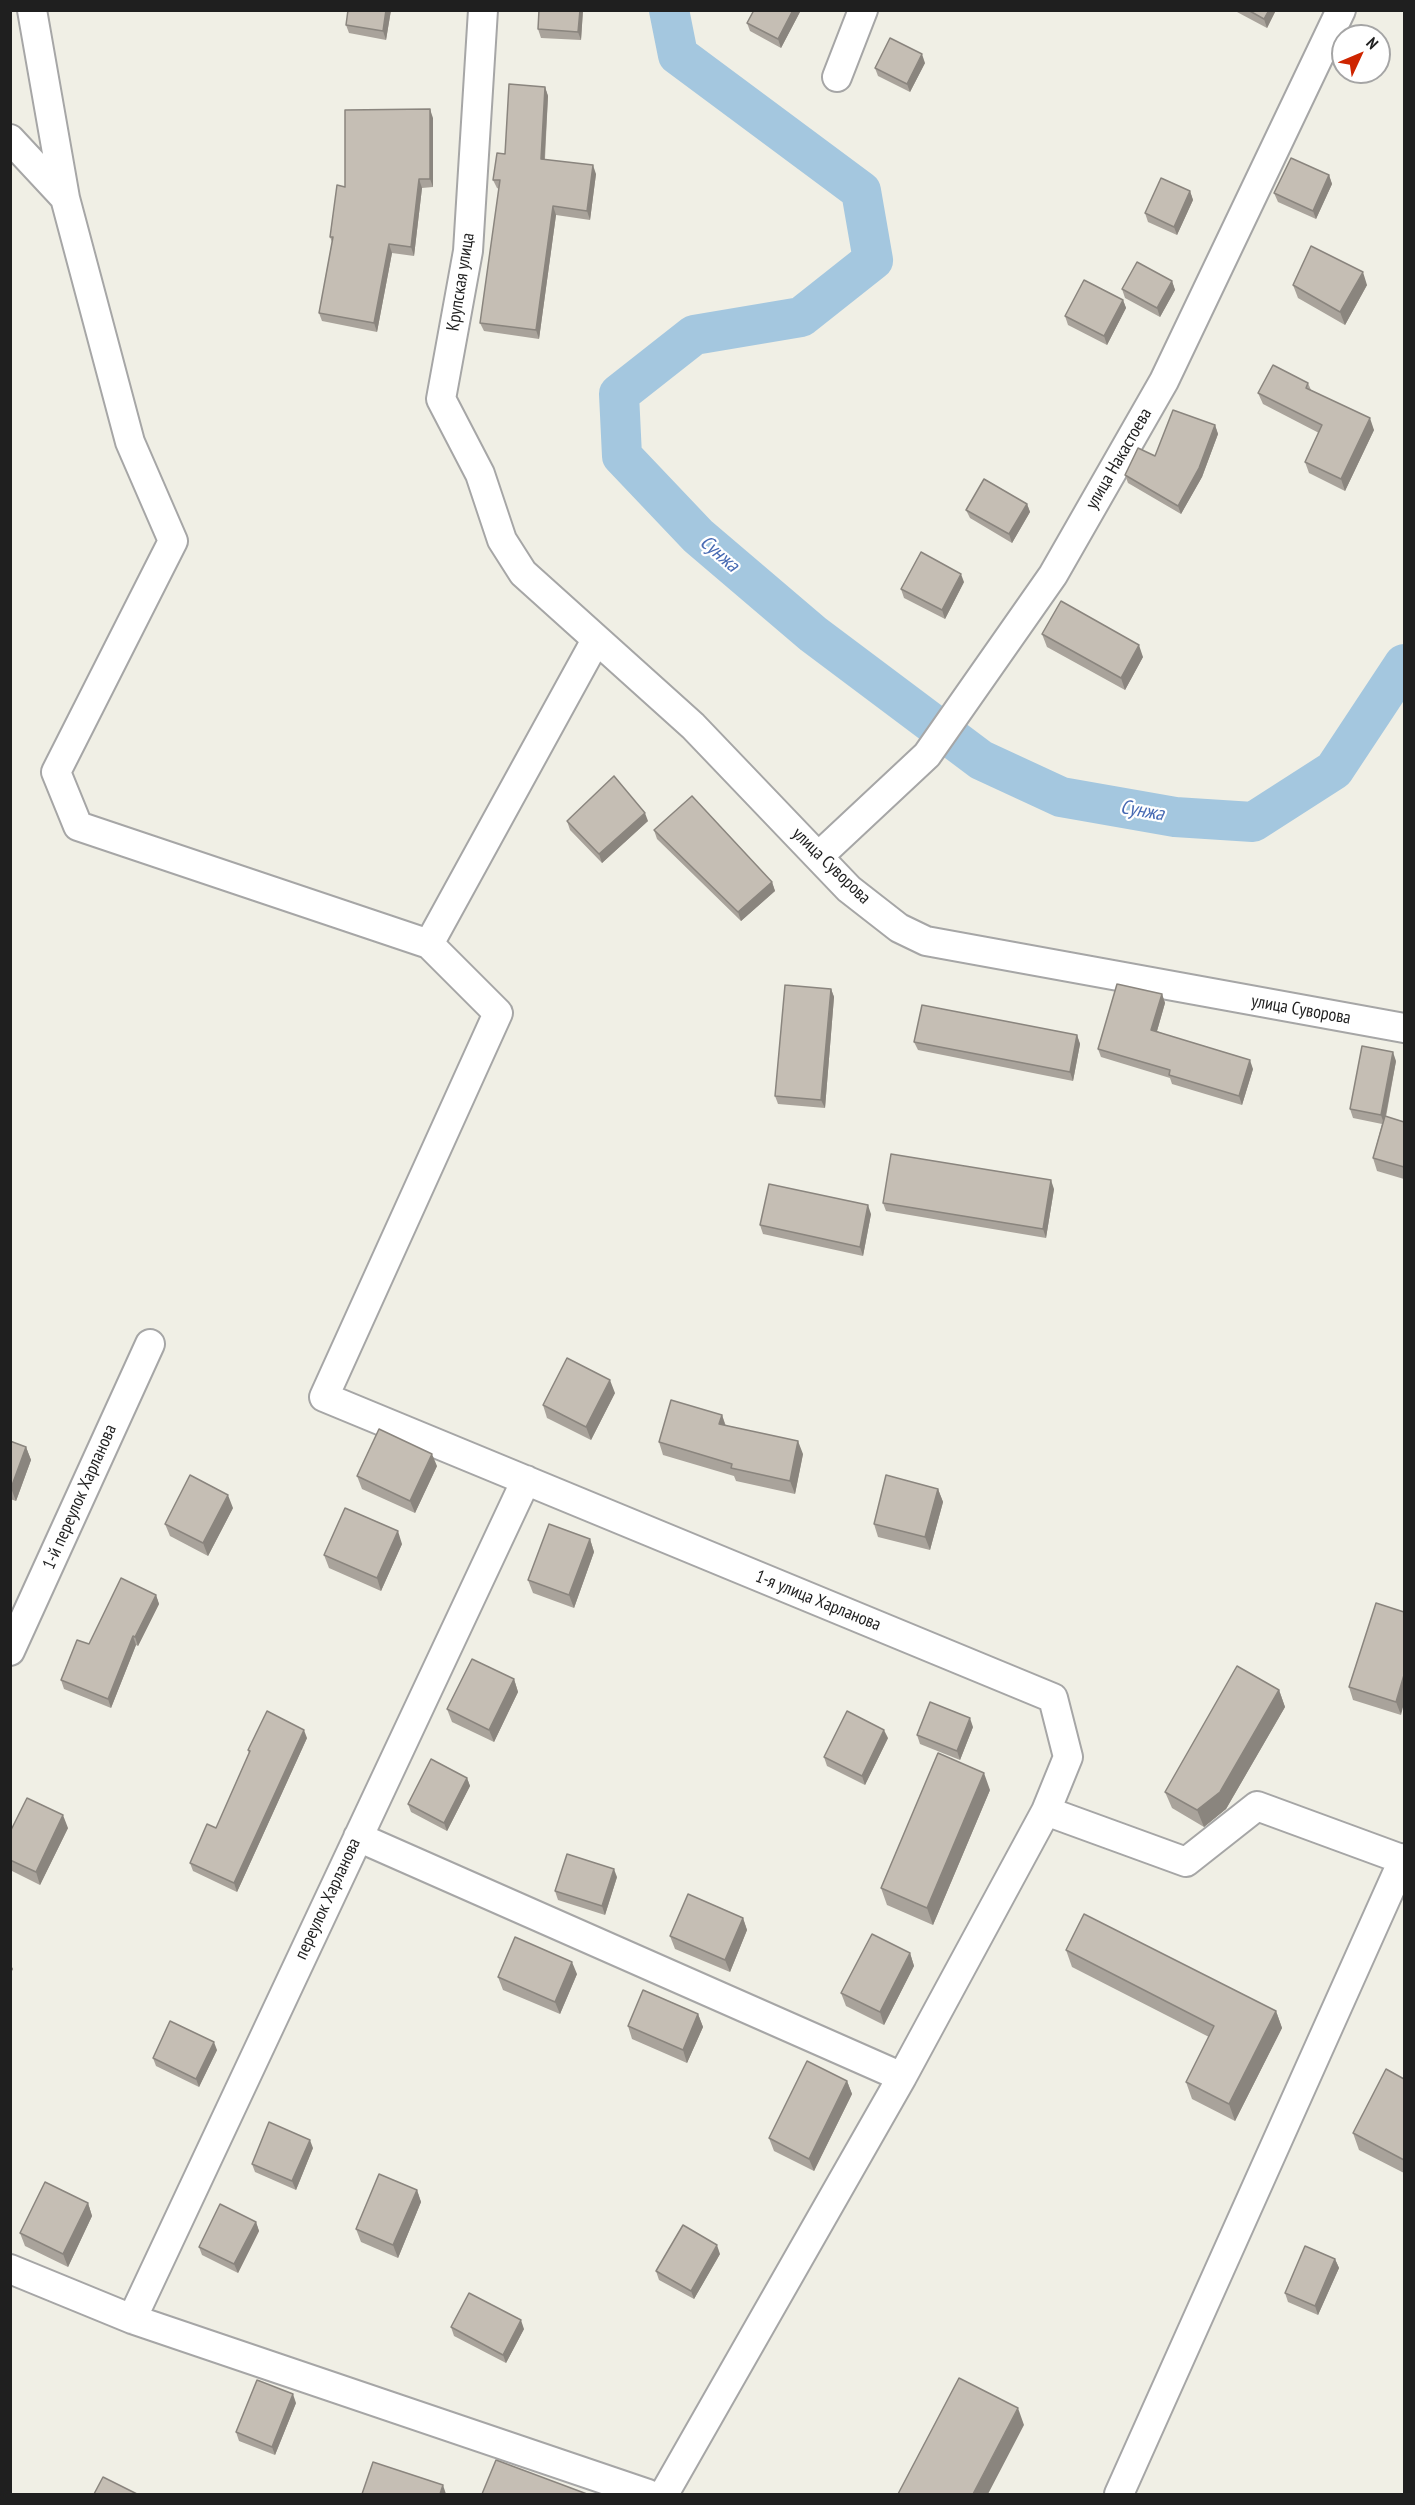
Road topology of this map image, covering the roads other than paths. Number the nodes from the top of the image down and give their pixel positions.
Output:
1 (32, 10) edge
2 (483, 10) edge
3 (863, 10) edge
4 (1341, 10) edge
5 (837, 77) dead end
6 (10, 139) edge
7 (65, 198) junction
8 (502, 540) joint
9 (596, 640) junction
10 (819, 856) junction
11 (429, 944) junction
12 (1404, 1028) edge
13 (150, 1344) dead end
14 (526, 1480) junction
15 (10, 1652) edge
16 (1046, 1811) junction
17 (358, 1837) junction
18 (1404, 1859) edge
19 (902, 2077) junction
20 (10, 2269) edge
21 (132, 2319) junction
22 (648, 2494) edge
23 (664, 2494) edge
24 (1119, 2494) edge

1 - 7 street
2 - 8 street, Крупская улица
3 - 5 street
4 - 10 street, улица Накастоева
6 - 7 street
7 - 11 street
8 - 9 street, улица Суворова
9 - 10 street, улица Суворова
9 - 11 street
10 - 12 street, улица Суворова
11 - 14 street
13 - 15 street, 1-й переулок Харланова
14 - 16 street, 1-я улица Харланова
14 - 17 street, переулок Харланова
16 - 18 street
16 - 19 street
17 - 19 street
17 - 21 street, переулок Харланова
18 - 24 street
19 - 23 street
20 - 21 street
21 - 22 street

